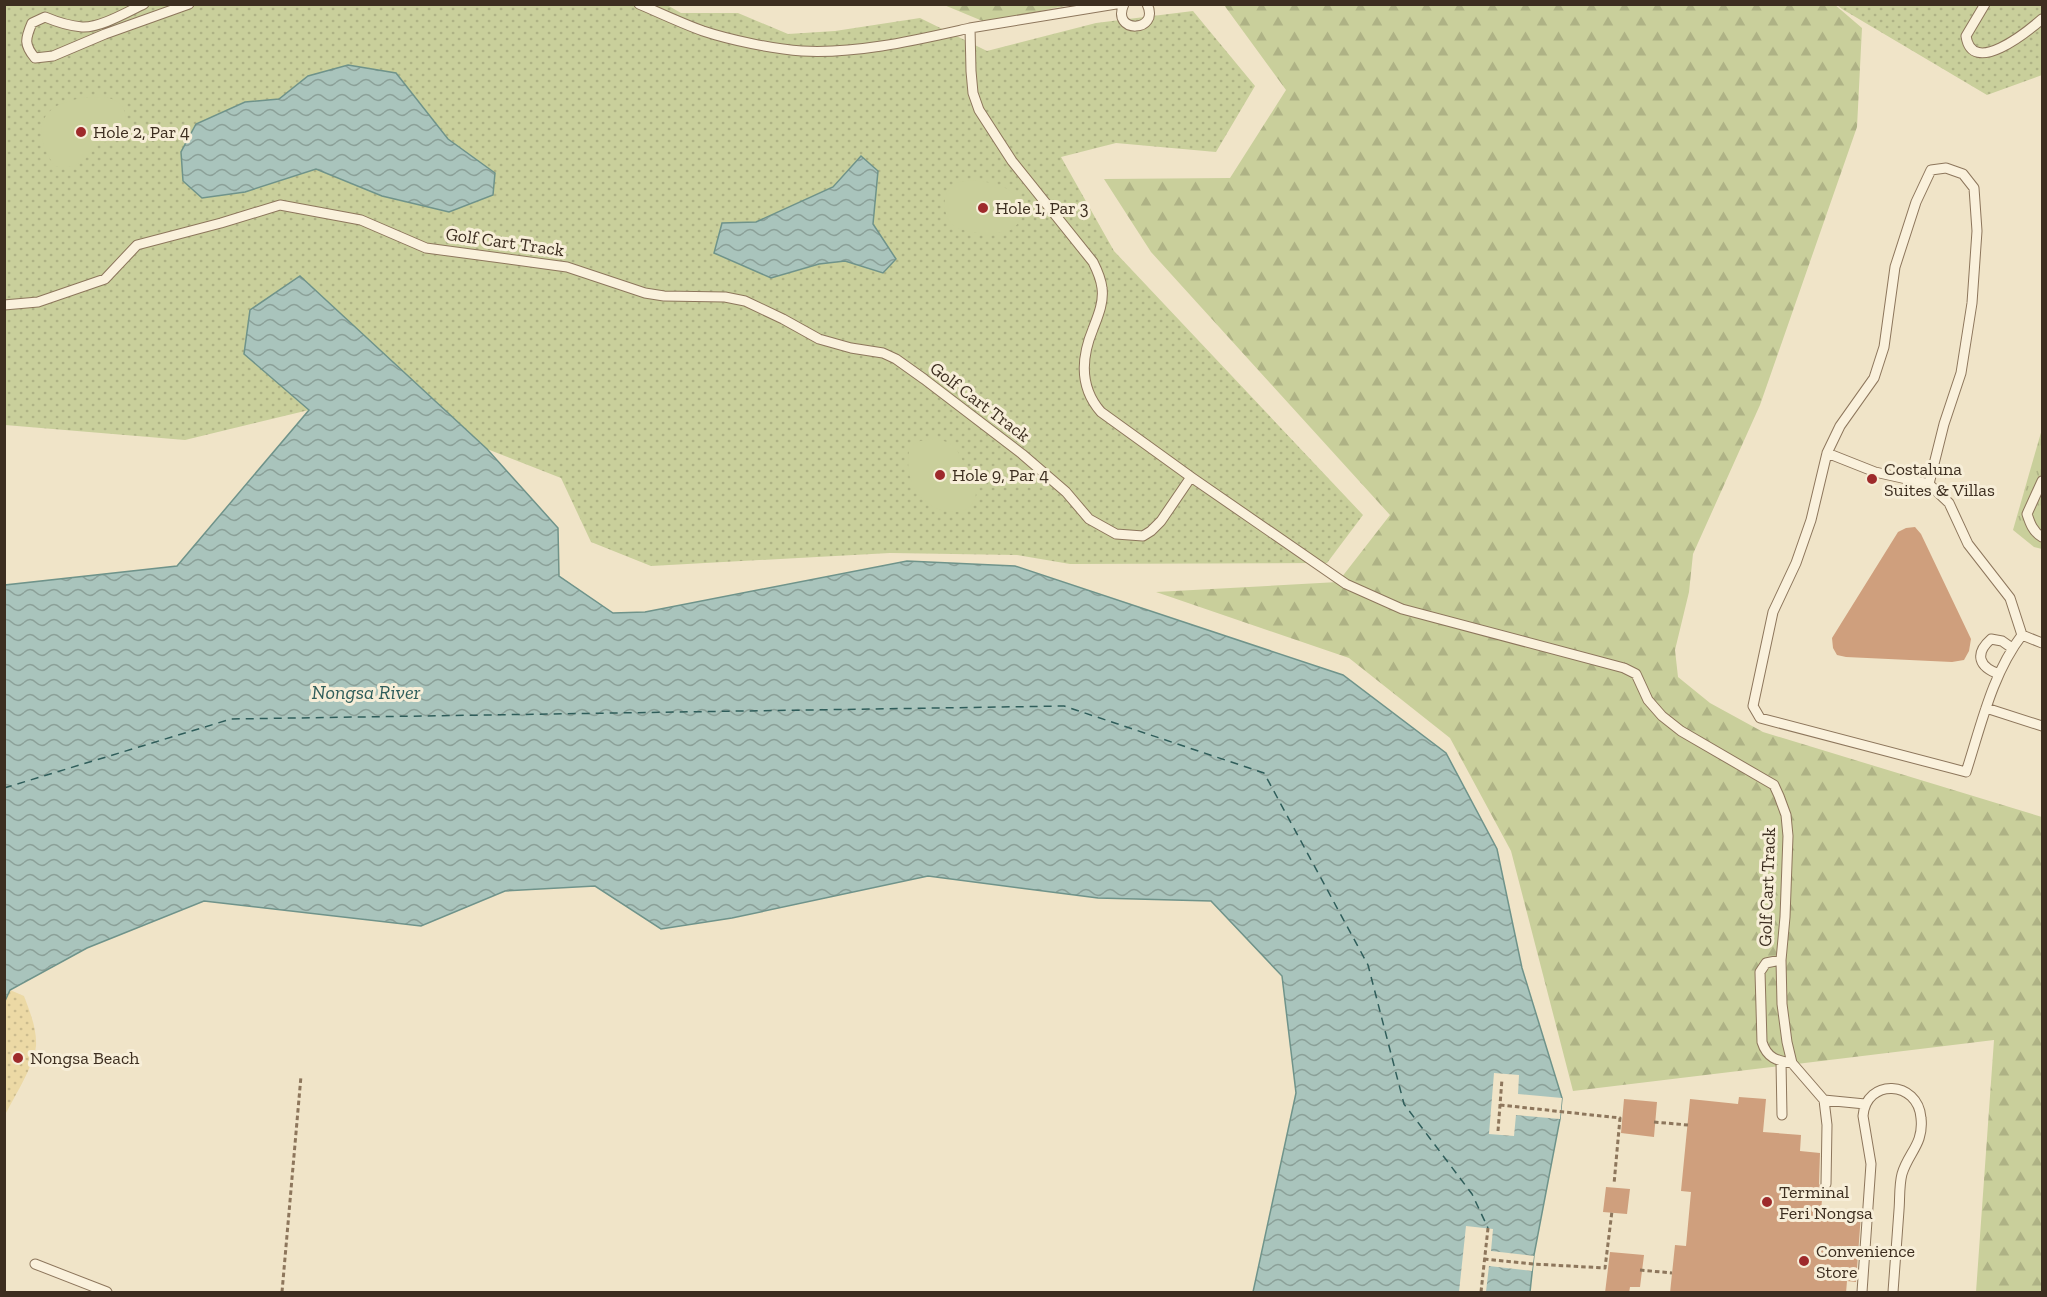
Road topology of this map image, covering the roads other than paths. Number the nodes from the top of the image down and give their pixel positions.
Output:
1 (144, 4) edge
2 (189, 4) edge
3 (639, 4) edge
4 (1116, 4) edge
5 (1124, 4) edge
6 (1147, 4) edge
7 (1985, 4) edge
8 (2043, 19) edge
9 (970, 28) junction
10 (4, 305) edge
11 (1827, 453) junction
12 (1191, 477) junction
13 (2043, 481) edge
14 (1929, 484) junction
15 (2043, 537) edge
16 (2022, 635) junction
17 (2043, 643) edge
18 (2012, 648) junction
19 (1999, 674) junction
20 (1986, 708) junction
21 (2043, 726) edge
22 (1781, 960) junction
23 (1781, 1062) junction
24 (1792, 1063) junction
25 (1824, 1100) junction
26 (1865, 1104) junction
27 (1782, 1115) dead end
28 (1826, 1184) dead end
29 (35, 1264) dead end
30 (107, 1293) edge
31 (1862, 1293) edge
32 (1893, 1293) edge

1 - 2 lane
3 - 9 lane
4 - 9 lane
5 - 6 lane
7 - 8 lane
9 - 12 lane
10 - 12 lane, Golf Cart Track
11 - 14 lane
11 - 14 lane
11 - 20 lane
12 - 22 lane, Golf Cart Track
13 - 15 lane
14 - 16 lane
16 - 17 lane
16 - 18 lane
18 - 19 lane
18 - 19 lane
19 - 20 lane
20 - 21 lane
22 - 23 lane
22 - 24 lane, Golf Cart Track
23 - 24 lane
23 - 27 lane
24 - 25 lane, Golf Cart Track
25 - 26 lane
25 - 28 lane
26 - 31 lane
26 - 32 lane
29 - 30 lane

